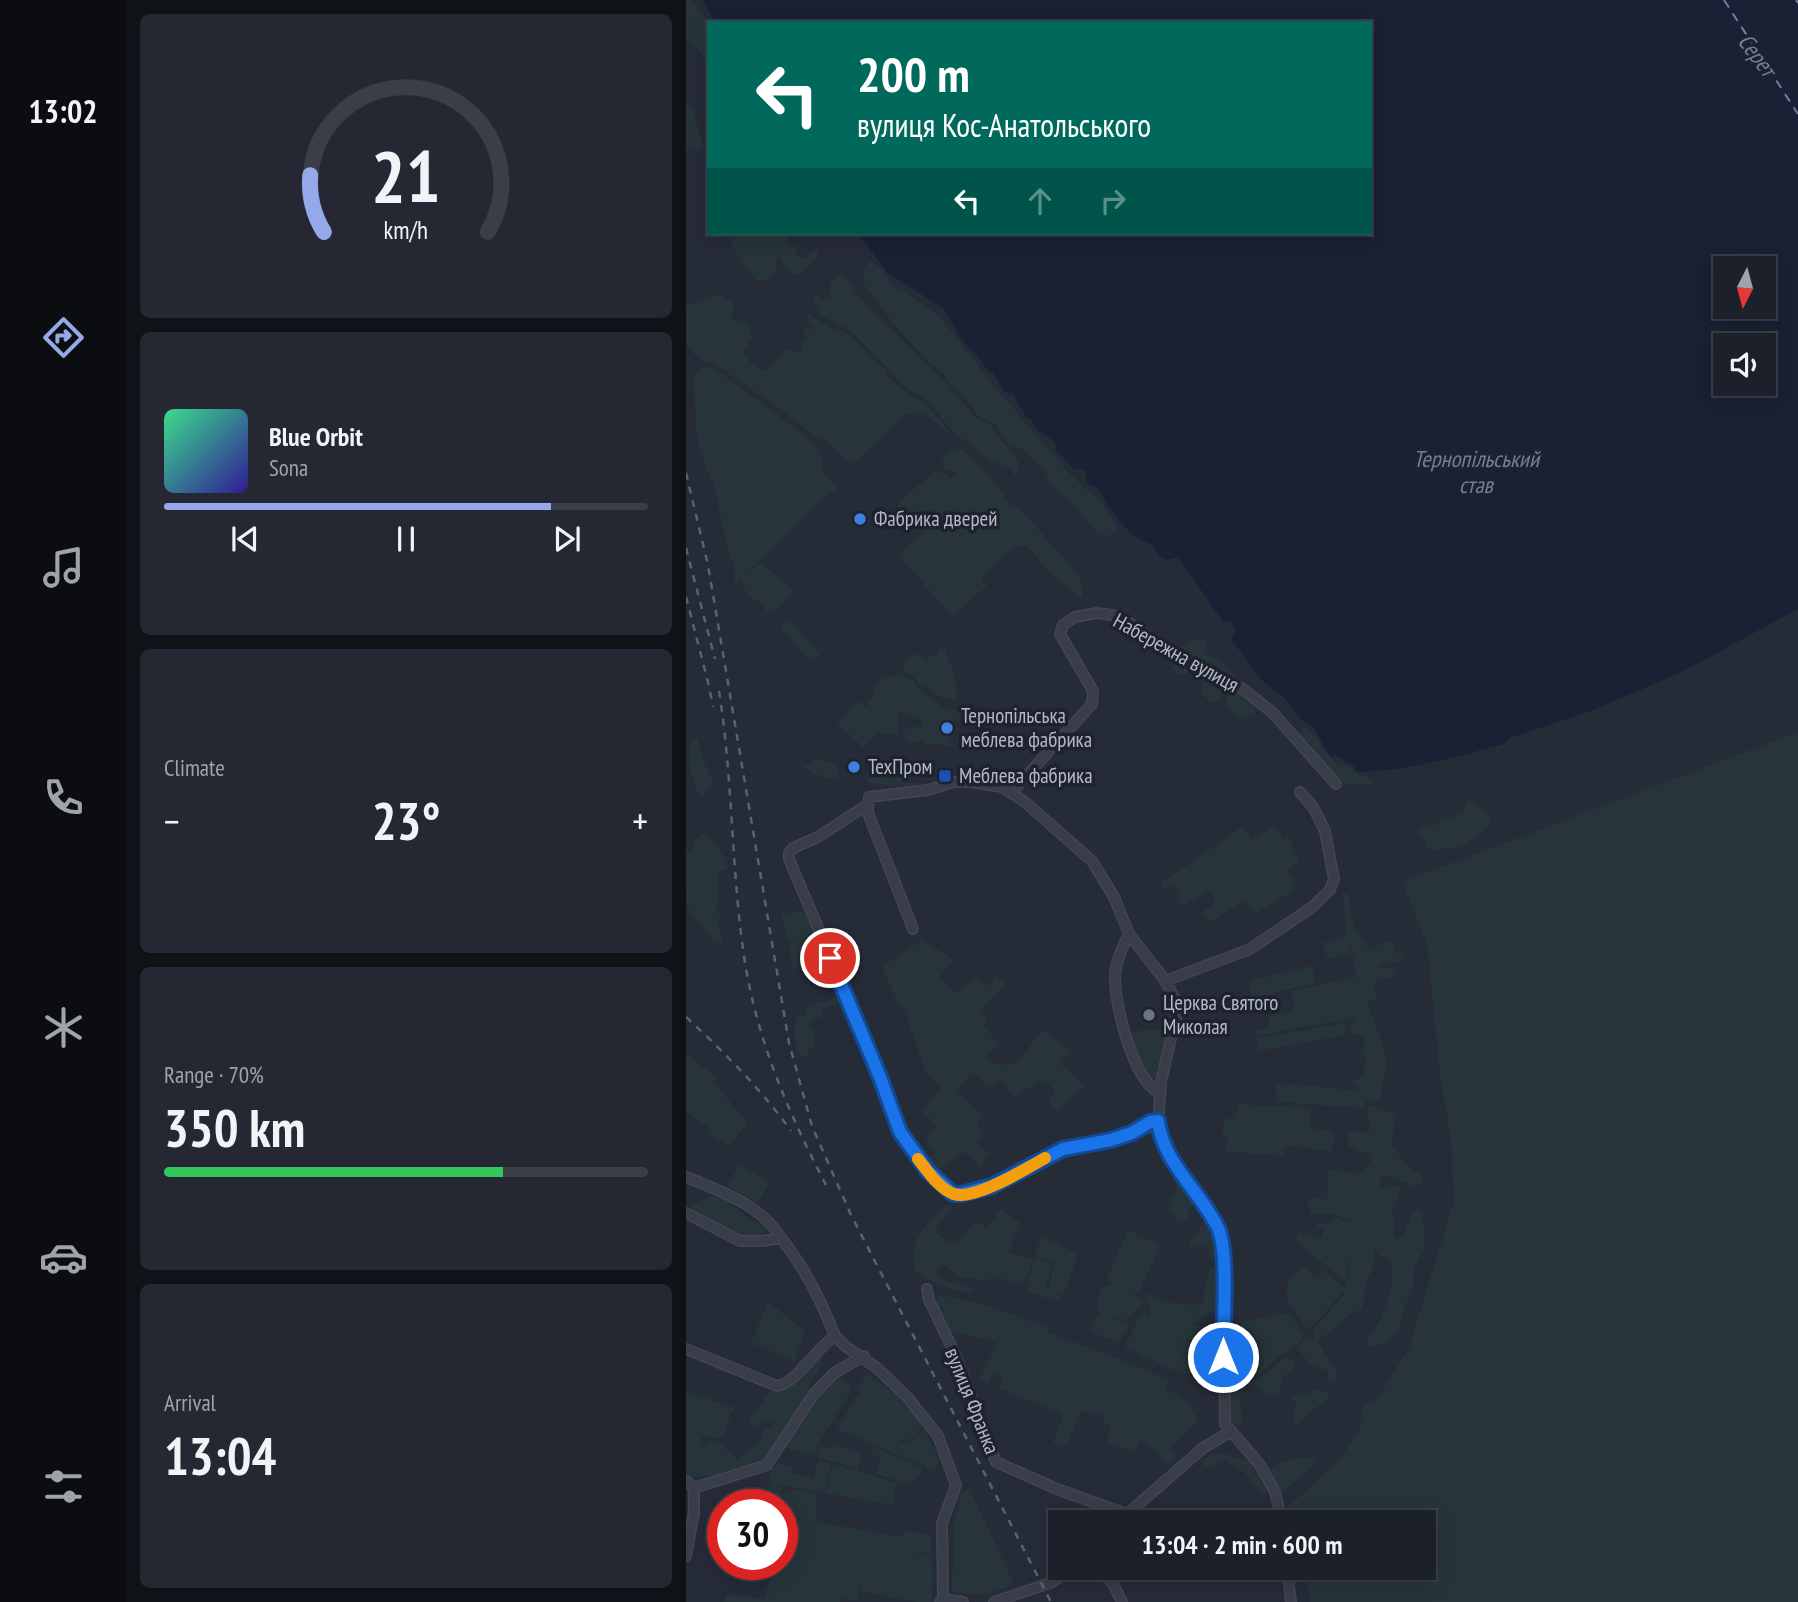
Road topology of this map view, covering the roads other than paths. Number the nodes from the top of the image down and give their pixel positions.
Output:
1 (1336, 784) dead end
2 (1300, 792) dead end
3 (1011, 793) junction
4 (868, 801) junction
5 (913, 929) dead end
6 (1129, 934) junction
7 (1165, 981) junction
8 (1160, 1093) junction
9 (1158, 1121) junction
10 (686, 1177) edge
11 (686, 1213) edge
12 (781, 1238) junction
13 (927, 1289) dead end
14 (835, 1336) junction
15 (686, 1349) edge
16 (861, 1357) junction
17 (1230, 1433) junction
18 (686, 1481) edge
19 (694, 1488) junction
20 (1115, 1510) edge
21 (1131, 1510) edge
22 (1279, 1510) edge
23 (686, 1556) edge
24 (1055, 1580) edge
25 (1109, 1580) edge
26 (1288, 1580) edge
27 (1016, 1598) edge
28 (942, 1600) edge
29 (963, 1602) edge
30 (994, 1602) edge
31 (1122, 1602) edge
32 (1291, 1602) edge

1 - 3 street, Набережна вулиця
2 - 7 street
3 - 4 street
3 - 6 street
4 - 5 street
4 - 9 street
6 - 7 street
6 - 8 street
7 - 8 street
8 - 9 street
9 - 17 street
10 - 12 street
11 - 12 street
12 - 14 street
13 - 20 street, вулиця Франка
14 - 15 street
14 - 16 street
16 - 19 street
16 - 28 street
17 - 21 street
17 - 22 street
18 - 19 street
19 - 23 street
24 - 27 street
25 - 31 street
26 - 32 street
27 - 30 street
28 - 29 street

